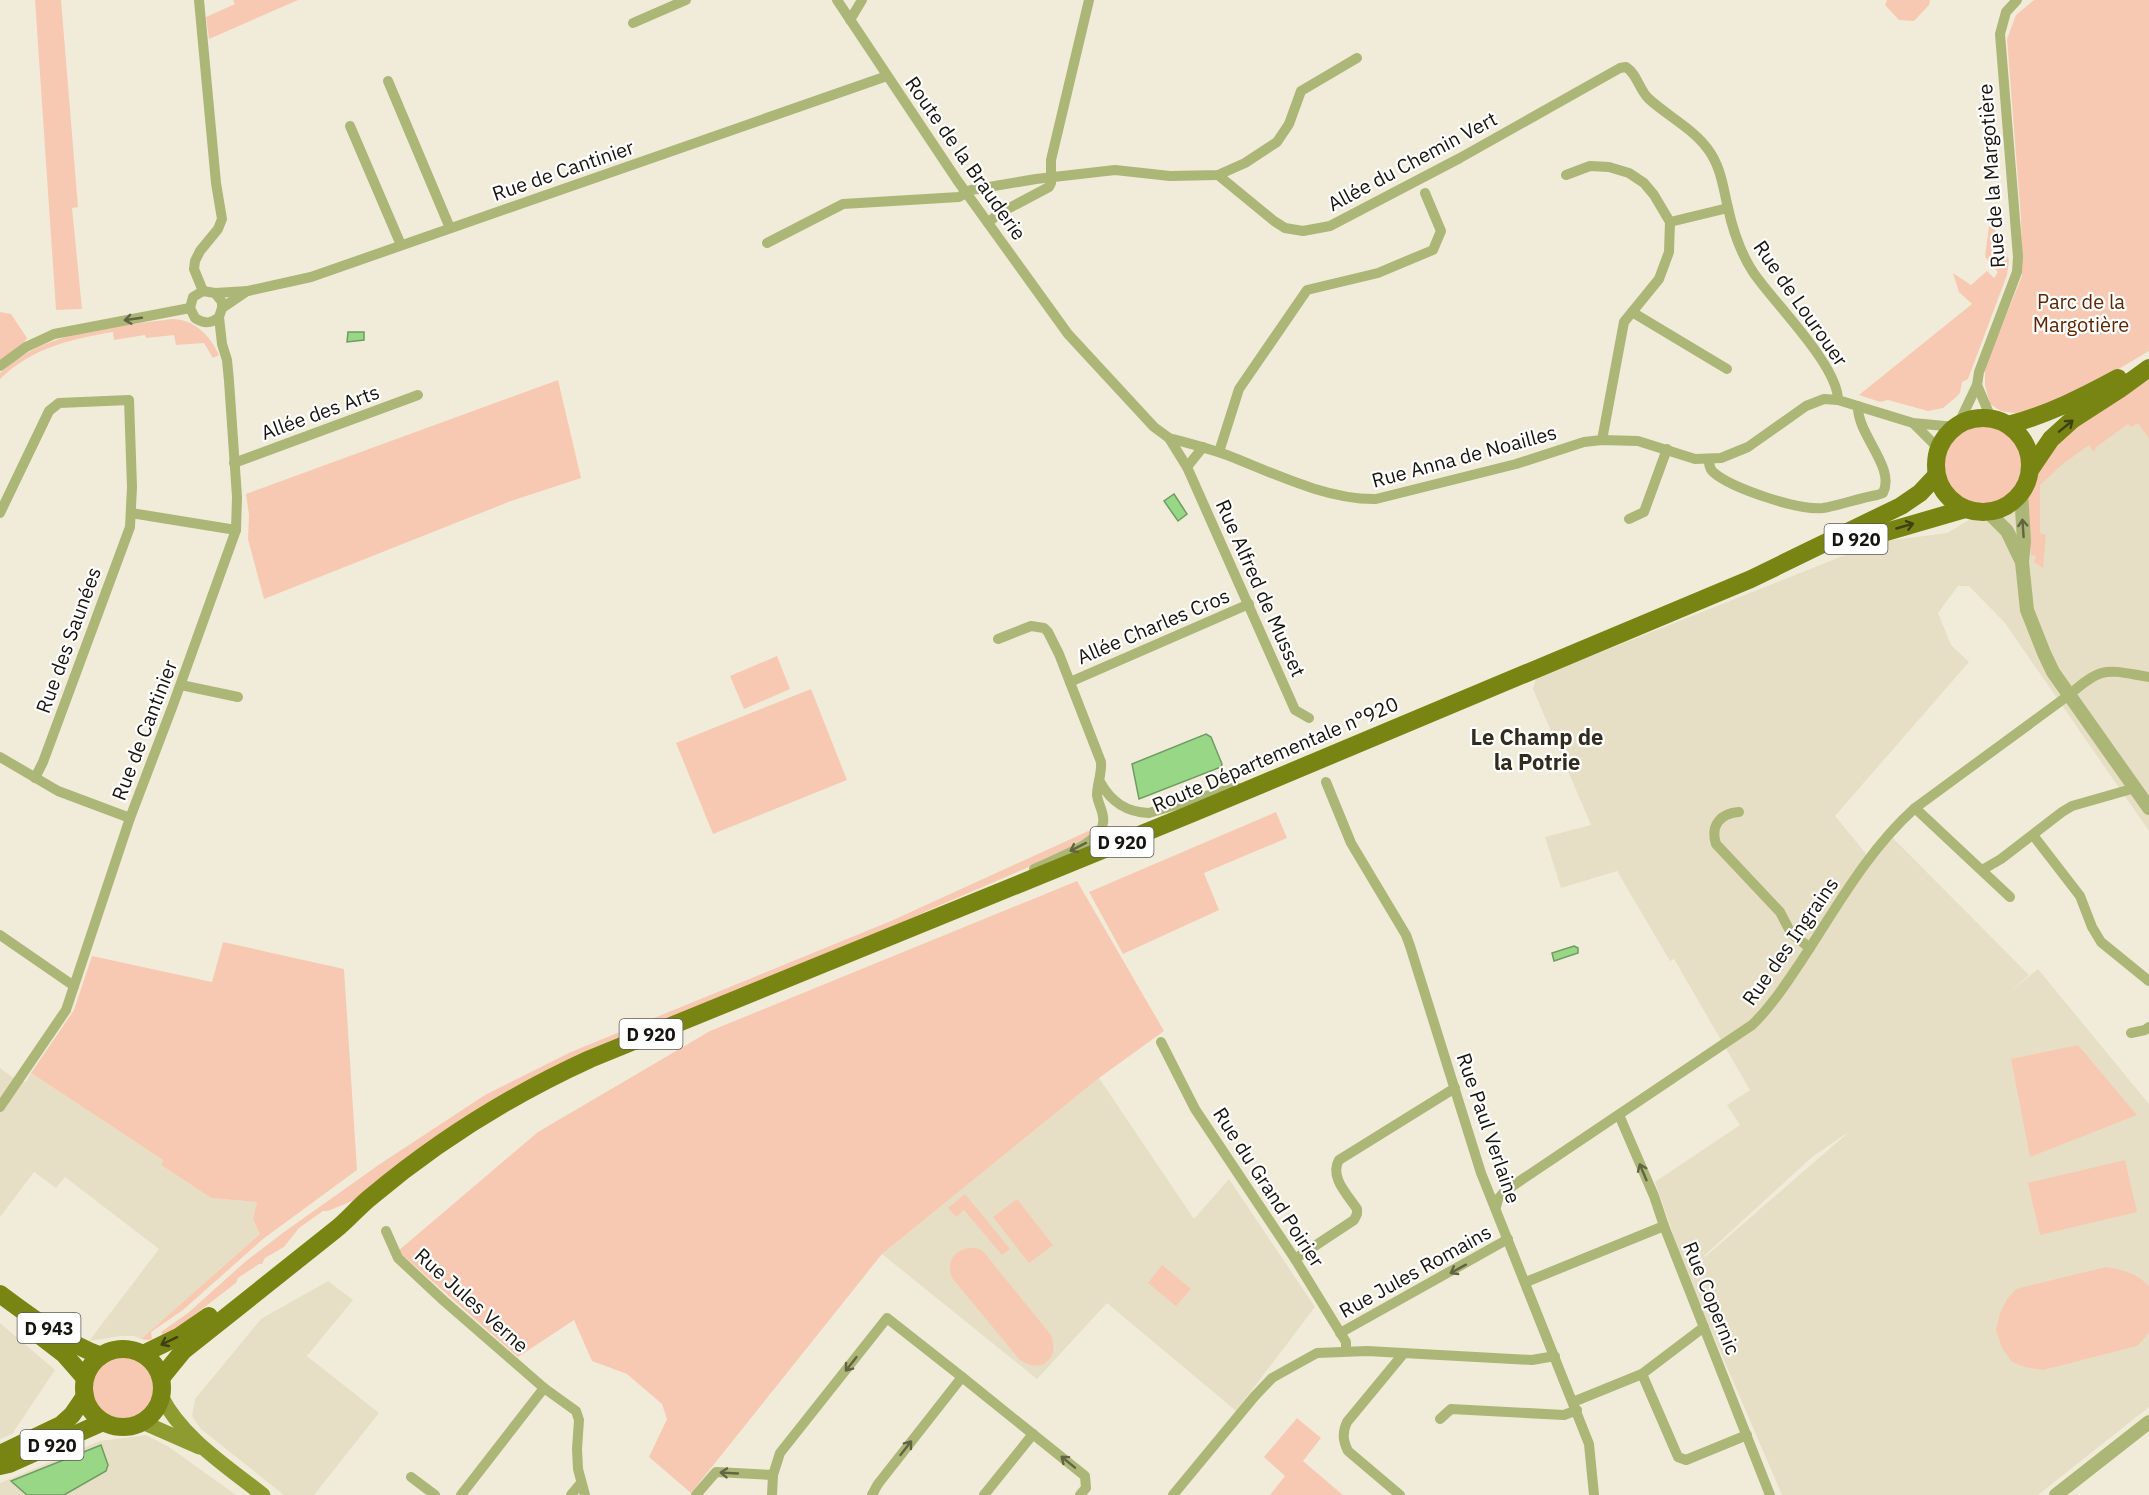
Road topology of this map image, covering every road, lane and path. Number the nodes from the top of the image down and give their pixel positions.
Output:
1 (199, 0) edge
2 (686, 0) edge
3 (837, 0) edge
4 (862, 0) edge
5 (1089, 0) edge
6 (2017, 0) edge
7 (850, 20) junction
8 (633, 23) dead end
9 (1357, 58) dead end
10 (1626, 67) joint
11 (887, 76) junction
12 (388, 81) dead end
13 (350, 126) dead end
14 (1218, 175) junction
15 (1566, 175) dead end
16 (1051, 177) junction
17 (1002, 185) junction
18 (967, 193) junction
19 (1425, 193) dead end
20 (1012, 206) junction
21 (1728, 208) junction
22 (1670, 222) junction
23 (988, 223) junction
24 (450, 228) junction
25 (767, 243) dead end
26 (401, 245) junction
27 (203, 291) junction
28 (248, 291) junction
29 (214, 293) junction
30 (190, 308) junction
31 (221, 312) junction
32 (1632, 312) junction
33 (206, 323) junction
34 (1068, 334) joint
35 (222, 344) junction
36 (2149, 362) edge
37 (0, 366) edge
38 (2149, 368) edge
39 (1727, 369) dead end
40 (1977, 385) junction
41 (418, 395) dead end
42 (1838, 400) junction
43 (1858, 406) junction
44 (2000, 422) junction
45 (1912, 423) junction
46 (1956, 426) junction
47 (1169, 438) junction
48 (1602, 440) junction
49 (1203, 447) junction
50 (1938, 448) junction
51 (1667, 449) junction
52 (1219, 452) junction
53 (1709, 459) junction
54 (234, 463) junction
55 (1187, 467) junction
56 (2030, 470) junction
57 (1936, 476) junction
58 (2021, 493) junction
59 (1965, 509) junction
60 (1988, 512) junction
61 (0, 513) edge
62 (132, 513) junction
63 (1629, 519) dead end
64 (236, 530) junction
65 (2022, 562) junction
66 (1751, 579) junction
67 (1249, 604) junction
68 (998, 639) dead end
69 (2149, 677) edge
70 (1070, 682) junction
71 (181, 685) junction
72 (2069, 695) junction
73 (238, 697) dead end
74 (1309, 718) dead end
75 (0, 757) edge
76 (1291, 772) junction
77 (34, 778) junction
78 (1100, 782) junction
79 (1326, 782) dead end
80 (2133, 786) junction
81 (1915, 808) junction
82 (2149, 808) edge
83 (1739, 812) dead end
84 (130, 818) junction
85 (2032, 835) junction
86 (1982, 870) junction
87 (2010, 897) dead end
88 (954, 910) junction
89 (0, 935) edge
90 (1810, 948) junction
91 (2149, 981) edge
92 (74, 986) junction
93 (2149, 1027) edge
94 (2131, 1034) dead end
95 (1161, 1042) dead end
96 (1455, 1088) junction
97 (0, 1107) edge
98 (1619, 1115) junction
99 (369, 1197) junction
100 (1496, 1208) junction
101 (1664, 1226) junction
102 (386, 1231) dead end
103 (1508, 1239) junction
104 (1295, 1259) junction
105 (1526, 1282) junction
106 (0, 1294) edge
107 (0, 1306) edge
108 (1704, 1327) junction
109 (1340, 1333) junction
110 (1346, 1351) junction
111 (1404, 1353) junction
112 (143, 1354) junction
113 (101, 1356) junction
114 (1555, 1356) junction
115 (1642, 1374) junction
116 (962, 1377) junction
117 (85, 1387) junction
118 (161, 1387) junction
119 (544, 1388) junction
120 (1575, 1406) junction
121 (1440, 1419) dead end
122 (103, 1422) junction
123 (142, 1422) junction
124 (2149, 1422) edge
125 (1033, 1434) junction
126 (1747, 1435) junction
127 (210, 1452) junction
128 (0, 1454) edge
129 (0, 1466) edge
130 (773, 1475) junction
131 (411, 1477) dead end
132 (581, 1483) junction
133 (263, 1495) edge
134 (435, 1495) edge
135 (461, 1495) edge
136 (571, 1495) edge
137 (585, 1495) edge
138 (696, 1495) edge
139 (772, 1495) edge
140 (872, 1495) edge
141 (984, 1495) edge
142 (1080, 1495) edge
143 (1173, 1495) edge
144 (1400, 1495) edge
145 (1594, 1495) edge
146 (1769, 1495) edge
147 (2056, 1495) edge

1 - 27 street
2 - 8 street
3 - 7 street, Route de la Brauderie
4 - 7 street
5 - 16 street
6 - 40 street, Rue de la Margotière
7 - 11 street, Route de la Brauderie
9 - 14 street
10 - 14 street, Allée du Chemin Vert
10 - 21 street, Rue de Lourouer
11 - 18 street, Route de la Brauderie
11 - 24 street, Rue de Cantinier
12 - 24 street
13 - 26 street
14 - 16 street
15 - 22 street
16 - 17 street
16 - 20 street
17 - 18 street
17 - 20 street
18 - 23 street, Route de la Brauderie
18 - 25 street
19 - 52 street
20 - 23 street
21 - 22 street
21 - 42 street, Rue de Lourouer
22 - 32 street
23 - 34 street, Route de la Brauderie
24 - 26 street, Rue de Cantinier
26 - 28 street, Rue de Cantinier
27 - 29 street
27 - 30 street
28 - 29 street, Rue de Cantinier
28 - 31 street, Rue de Cantinier
29 - 31 street
30 - 33 street
30 -> 37 street
31 - 33 street
31 - 35 street, Rue de Cantinier
32 - 39 street
32 - 48 street
33 - 35 street, Rue de Cantinier
34 - 47 street, Rue Alfred de Musset
35 - 54 street, Rue de Cantinier
36 - 44 main road
56 -> 38 main road
40 - 44 street
40 - 46 street, Rue de la Margotière
41 - 54 street, Allée des Arts
42 - 43 street
42 - 53 street
43 - 45 street
43 - 53 street
44 - 46 main road
44 - 56 main road
45 - 46 street
45 - 50 street
46 - 50 main road
47 - 49 street, Rue Anna de Noailles
47 - 55 street, Rue Alfred de Musset
48 - 51 street, Rue Anna de Noailles
48 - 52 street, Rue Anna de Noailles
49 - 52 street, Rue Anna de Noailles
49 - 55 street
50 - 57 main road
51 - 53 street, Rue Anna de Noailles
51 - 63 street
54 - 64 street, Rue de Cantinier
55 - 67 street, Rue Alfred de Musset
56 - 58 main road
57 - 59 main road
57 - 66 main road, D 920
58 - 60 main road
65 -> 58 street
59 - 60 main road
66 -> 59 main road, D 920
60 - 65 street
61 - 62 street, Rue des Saunées
62 - 64 street
62 - 77 street, Rue des Saunées
64 - 71 street, Rue de Cantinier
65 - 72 street
66 - 76 main road, Route Départementale n°920 / D 920
67 - 70 street, Allée Charles Cros
67 - 74 street, Rue Alfred de Musset
68 - 70 street
69 - 72 street, Rue des Ingrains
70 - 78 street
71 - 73 street
71 - 84 street, Rue de Cantinier
72 - 80 street
72 - 81 street, Rue des Ingrains
75 - 77 street
76 - 78 street
76 - 88 main road, Route Départementale n°920 / D 920
77 - 84 street
78 -> 88 street
79 - 96 street, Rue Paul Verlaine
80 - 82 street
80 - 85 street
81 - 86 street
81 - 90 street, Rue des Ingrains
83 - 90 street
84 - 92 street, Rue de Cantinier
85 - 86 street
85 - 91 street
86 - 87 street
88 - 99 main road, D 920
89 - 92 street
90 - 98 street, Rue des Ingrains
92 - 97 street, Rue de Cantinier
93 - 94 street
95 - 104 street, Rue du Grand Poirier
96 - 100 street, Rue Paul Verlaine
96 - 104 street
98 - 100 street, Rue des Ingrains
101 -> 98 street, Rue Copernic
99 -> 112 main road, D 920
99 - 118 main road, D 920
100 - 103 street, Rue Paul Verlaine
101 - 105 street
101 - 108 street, Rue Copernic
102 - 119 street, Rue Jules Verne
103 - 105 street, Rue Paul Verlaine
103 -> 109 street, Rue Jules Romains
104 - 109 street, Rue du Grand Poirier
105 - 114 street, Rue Paul Verlaine
106 - 113 main road, D 943
107 - 117 main road, D 943
108 - 115 street
108 - 126 street, Rue Copernic
109 - 110 street, Rue du Grand Poirier
110 - 111 street
110 - 143 street
111 - 114 street
111 - 144 street
112 - 113 main road
112 - 118 main road
113 - 117 main road
114 - 120 street, Rue Paul Verlaine
115 - 120 street
115 - 126 street
116 - 125 street
116 -> 130 street
140 -> 116 street
117 - 122 main road
117 - 128 main road, D 920
118 - 123 main road
118 - 127 main road
119 - 132 street, Rue Jules Verne
119 - 135 street
120 - 121 street
120 - 145 street, Rue Paul Verlaine
122 - 123 main road
122 - 129 main road, D 920
123 - 127 main road
124 - 147 street
125 - 141 street
142 -> 125 street
126 - 146 street, Rue Copernic
127 - 133 main road
130 -> 138 street
130 - 139 street
131 - 134 street
132 - 136 street
132 - 137 street, Rue Jules Verne

